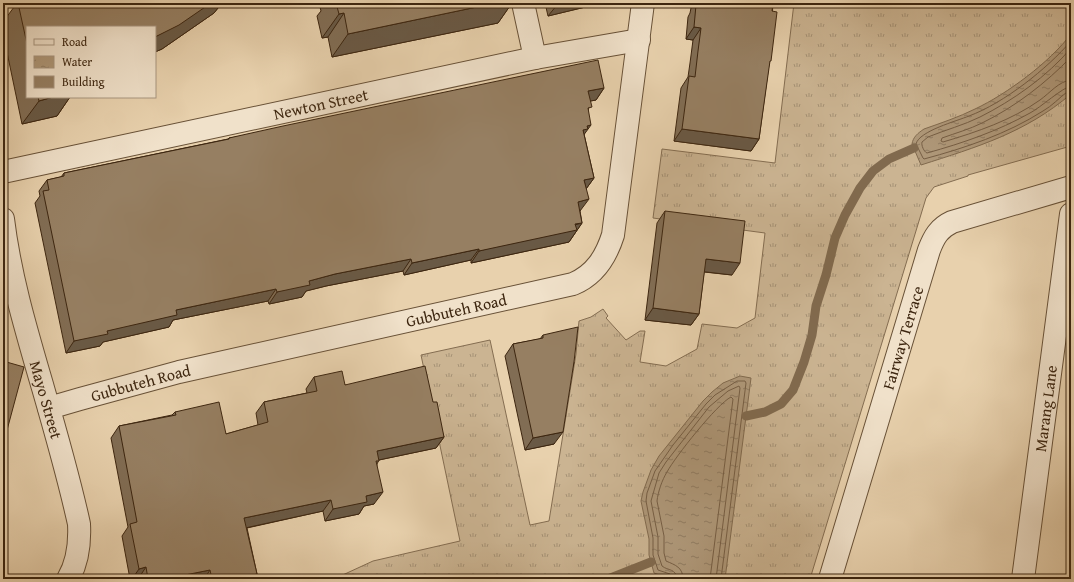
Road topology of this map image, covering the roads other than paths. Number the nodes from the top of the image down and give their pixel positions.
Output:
1 (524, 3) edge
2 (644, 3) edge
3 (639, 40) junction
4 (535, 58) junction
5 (3, 172) edge
6 (1071, 187) edge
7 (1071, 214) edge
8 (3, 219) edge
9 (49, 408) junction
10 (68, 579) edge
11 (830, 579) edge
12 (1023, 579) edge

1 - 4 street
2 - 3 street, Gubbuteh Road
3 - 4 street, Newton Street
3 - 9 street, Gubbuteh Road
4 - 5 street, Newton Street
6 - 11 street, Fairway Terrace
7 - 12 street, Marang Lane
8 - 9 street, Mayo Street
9 - 10 street, Mayo Street

